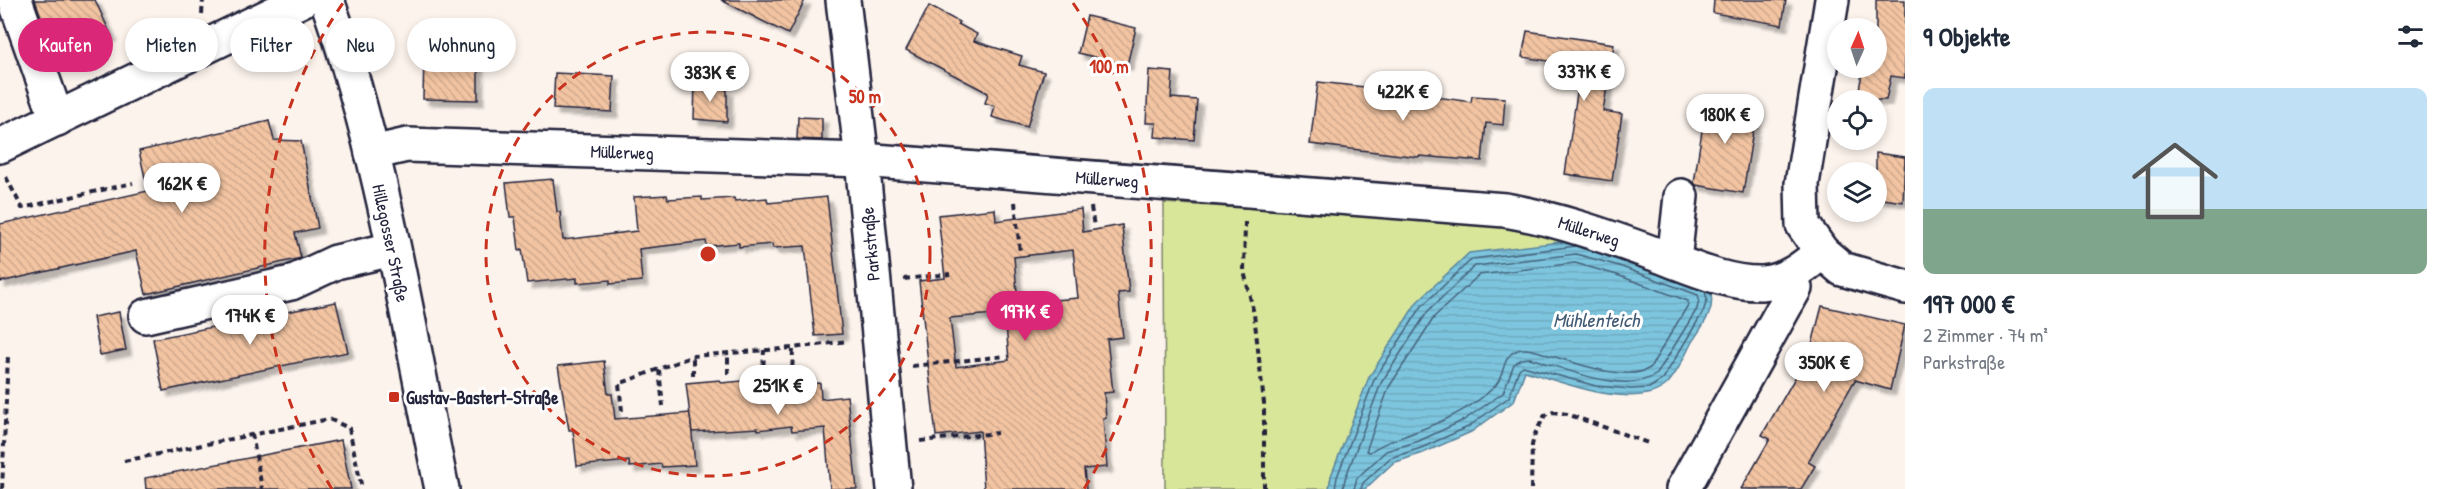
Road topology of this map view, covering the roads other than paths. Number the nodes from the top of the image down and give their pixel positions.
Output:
1 (15, 0) edge
2 (302, 0) edge
3 (327, 0) edge
4 (843, 0) edge
5 (1832, 0) edge
6 (57, 119) junction
7 (372, 153) junction
8 (2, 159) edge
9 (862, 160) junction
10 (1681, 196) dead end
11 (393, 249) junction
12 (1822, 252) junction
13 (1674, 261) junction
14 (1791, 275) junction
15 (1905, 287) edge
16 (146, 316) dead end
17 (442, 489) edge
18 (894, 489) edge
19 (1683, 489) edge

1 - 6 street
2 - 6 street
3 - 7 street, Hillegosser Straße
4 - 9 street, Parkstraße
5 - 12 street
6 - 8 street
7 - 9 street, Müllerweg
7 - 11 street, Hillegosser Straße
9 - 13 street, Müllerweg
9 - 18 street, Parkstraße
10 - 13 street
11 - 16 street
11 - 17 street, Hillegosser Straße
12 - 14 street, Müllerweg
12 - 15 street
13 - 14 street, Müllerweg
14 - 19 street

